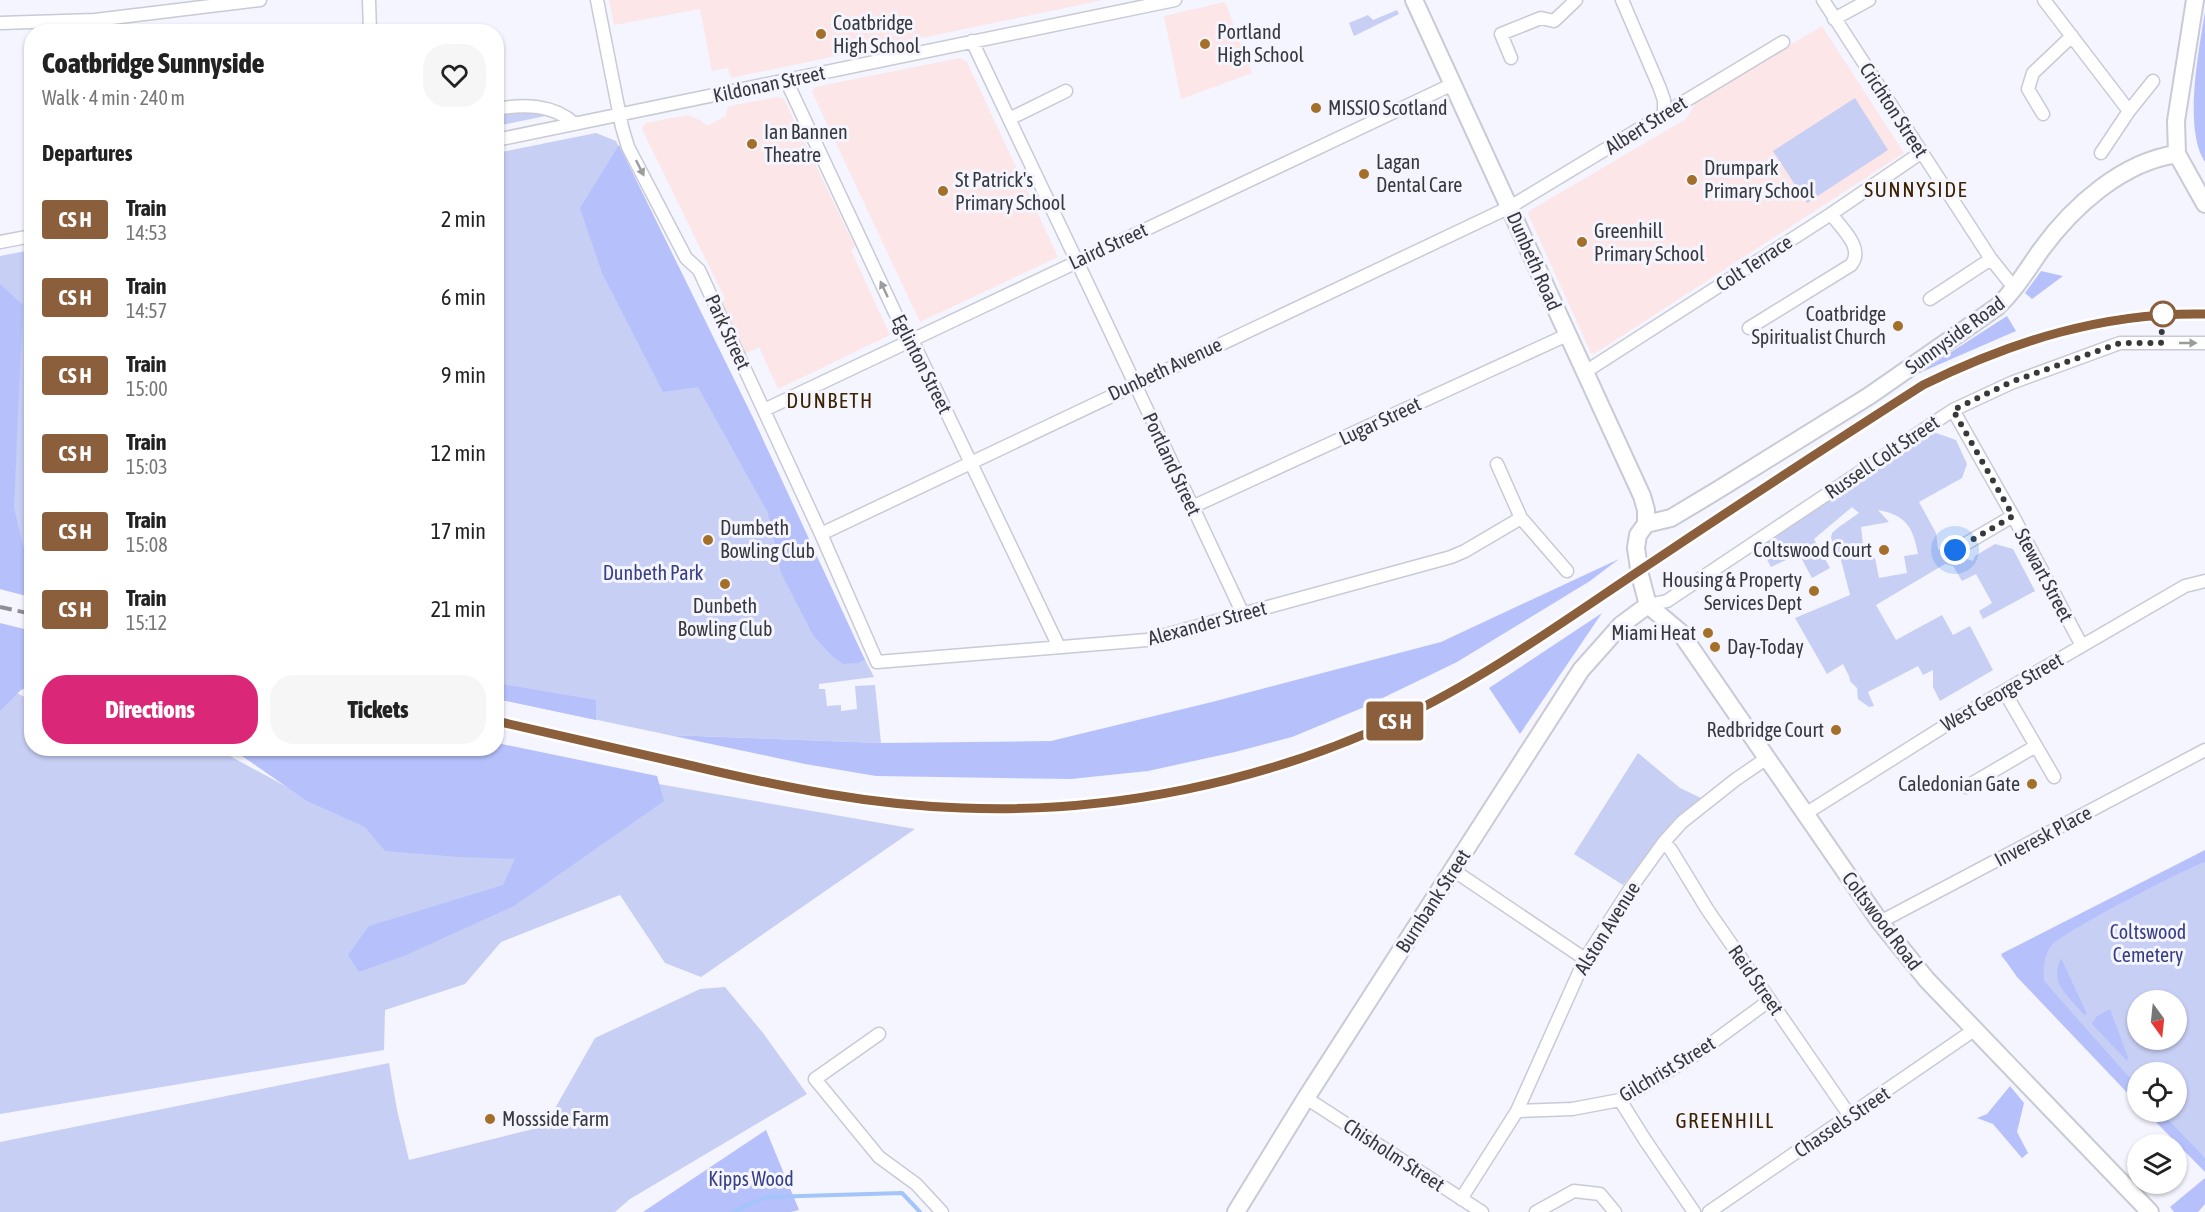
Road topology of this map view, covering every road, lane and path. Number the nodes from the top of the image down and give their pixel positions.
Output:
1 (260, 0) edge
2 (369, 0) edge
3 (597, 0) edge
4 (1175, 0) edge
5 (1414, 0) edge
6 (1576, 0) edge
7 (1622, 0) edge
8 (1823, 0) edge
9 (1869, 0) edge
10 (2044, 0) edge
11 (2195, 0) edge
12 (1834, 19) junction
13 (0, 23) edge
14 (370, 24) edge
15 (2072, 36) junction
16 (972, 41) junction
17 (1783, 42) dead end
18 (1511, 58) dead end
19 (786, 80) junction
20 (2153, 81) dead end
21 (1453, 84) junction
22 (1066, 91) dead end
23 (504, 108) edge
24 (2130, 111) junction
25 (620, 114) junction
26 (1664, 114) junction
27 (2043, 114) dead end
28 (1009, 119) junction
29 (574, 124) junction
30 (504, 138) edge
31 (1922, 152) junction
32 (2101, 153) dead end
33 (2177, 154) junction
34 (2205, 204) edge
35 (1510, 207) junction
36 (1831, 214) junction
37 (24, 238) edge
38 (0, 242) edge
39 (1991, 259) junction
40 (1078, 260) junction
41 (2015, 290) junction
42 (1930, 299) dead end
43 (1749, 328) dead end
44 (1567, 335) junction
45 (912, 340) junction
46 (2205, 343) edge
47 (1585, 372) junction
48 (1134, 384) junction
49 (764, 410) junction
50 (1953, 410) junction
51 (970, 461) junction
52 (1497, 464) dead end
53 (1192, 507) junction
54 (2013, 516) junction
55 (1521, 518) junction
56 (1646, 524) junction
57 (821, 534) junction
58 (1955, 550) dead end
59 (1567, 571) dead end
60 (2205, 581) edge
61 (1647, 605) junction
62 (1243, 614) junction
63 (2082, 646) junction
64 (1059, 647) junction
65 (877, 662) joint
66 (2004, 691) junction
67 (2036, 746) junction
68 (2205, 750) edge
69 (1767, 758) junction
70 (2054, 777) dead end
71 (1966, 787) dead end
72 (1805, 814) junction
73 (1664, 842) junction
74 (1453, 870) junction
75 (1880, 922) junction
76 (1585, 959) junction
77 (1770, 1000) junction
78 (1974, 1030) junction
79 (879, 1034) dead end
80 (1306, 1098) junction
81 (1620, 1100) junction
82 (1516, 1111) junction
83 (1850, 1116) junction
84 (1461, 1199) junction
85 (942, 1212) edge
86 (1236, 1212) edge
87 (1482, 1212) edge
88 (1536, 1212) edge
89 (1615, 1212) edge
90 (1694, 1212) edge
91 (1709, 1212) edge
92 (2150, 1212) edge

1 - 13 street
2 - 14 street
3 - 25 street, Park Street
4 - 16 street, Kildonan Street
5 - 21 main road, Dunbeth Road
6 - 18 street
7 - 26 street
8 - 12 street, Crichton Street
9 - 12 street
10 - 15 street
11 - 33 main road
12 - 31 street, Crichton Street
15 - 24 street
15 - 27 street
16 - 19 street, Kildonan Street
16 - 28 street, Portland Street
17 - 26 street, Albert Street
19 - 25 street, Kildonan Street
45 -> 19 street, Eglinton Street
20 - 24 street
21 - 35 main road, Dunbeth Road
21 - 40 street, Laird Street
22 - 28 street
23 - 29 street
24 - 32 street
25 - 29 street, Kildonan Street
25 -> 49 street, Park Street
26 - 35 street, Albert Street
28 - 40 street, Portland Street
29 - 30 street, Kildonan Street
31 - 36 street, Colt Terrace
31 - 39 street, Crichton Street
33 - 34 main road
33 - 41 main road, Sunnyside Road
35 - 44 main road, Dunbeth Road
35 - 48 street, Dunbeth Avenue
36 - 43 street
36 - 47 street, Colt Terrace
37 - 38 street
39 - 41 street, Crichton Street
39 - 42 street
40 - 45 street, Laird Street
40 - 48 street, Portland Street
41 - 56 main road, Sunnyside Road
44 - 47 main road, Dunbeth Road
44 - 53 street, Lugar Street
45 - 49 street, Laird Street
45 - 51 street, Eglinton Street
50 -> 46 street, Russell Colt Street
47 - 56 main road, Dunbeth Road
48 - 51 street, Dunbeth Avenue
48 - 53 street, Portland Street
49 - 57 street, Park Street
50 - 54 street, Stewart Street
50 - 61 street, Russell Colt Street
51 - 57 street, Dunbeth Avenue
51 - 64 street, Eglinton Street
52 - 55 street
53 - 62 street, Portland Street
54 - 58 street
54 - 63 street, Stewart Street
55 - 59 street
55 - 62 street, Alexander Street
56 - 61 main road, bridge
57 - 65 street, Park Street
60 - 63 street, West George Street
61 - 69 main road, Coltswood Road
61 - 74 main road, Burnbank Street
62 - 64 street, Alexander Street
63 - 66 street, West George Street
64 - 65 street, Alexander Street
66 - 67 street
66 - 72 street, West George Street
67 - 70 street
67 - 71 street
68 - 75 street, Inveresk Place
69 - 72 main road, Coltswood Road
69 - 73 street, Alston Avenue
72 - 75 main road, Coltswood Road
73 - 76 street, Alston Avenue
73 - 77 street, Reid Street
74 - 76 street
74 - 80 main road, Burnbank Street
75 - 78 main road, Coltswood Road
76 - 82 street, Alston Avenue
77 - 81 street, Gilchrist Street
77 - 83 street, Reid Street
78 - 83 street, Chassels Street
78 - 92 main road, Coltswood Road
79 - 85 street
80 - 84 street, Chisholm Street
80 - 86 main road, Burnbank Street
81 - 82 street, Gilchrist Street
81 - 90 street
82 - 84 street, Alston Avenue
83 - 91 street, Chassels Street
84 - 87 street, Chisholm Street
88 - 89 street

